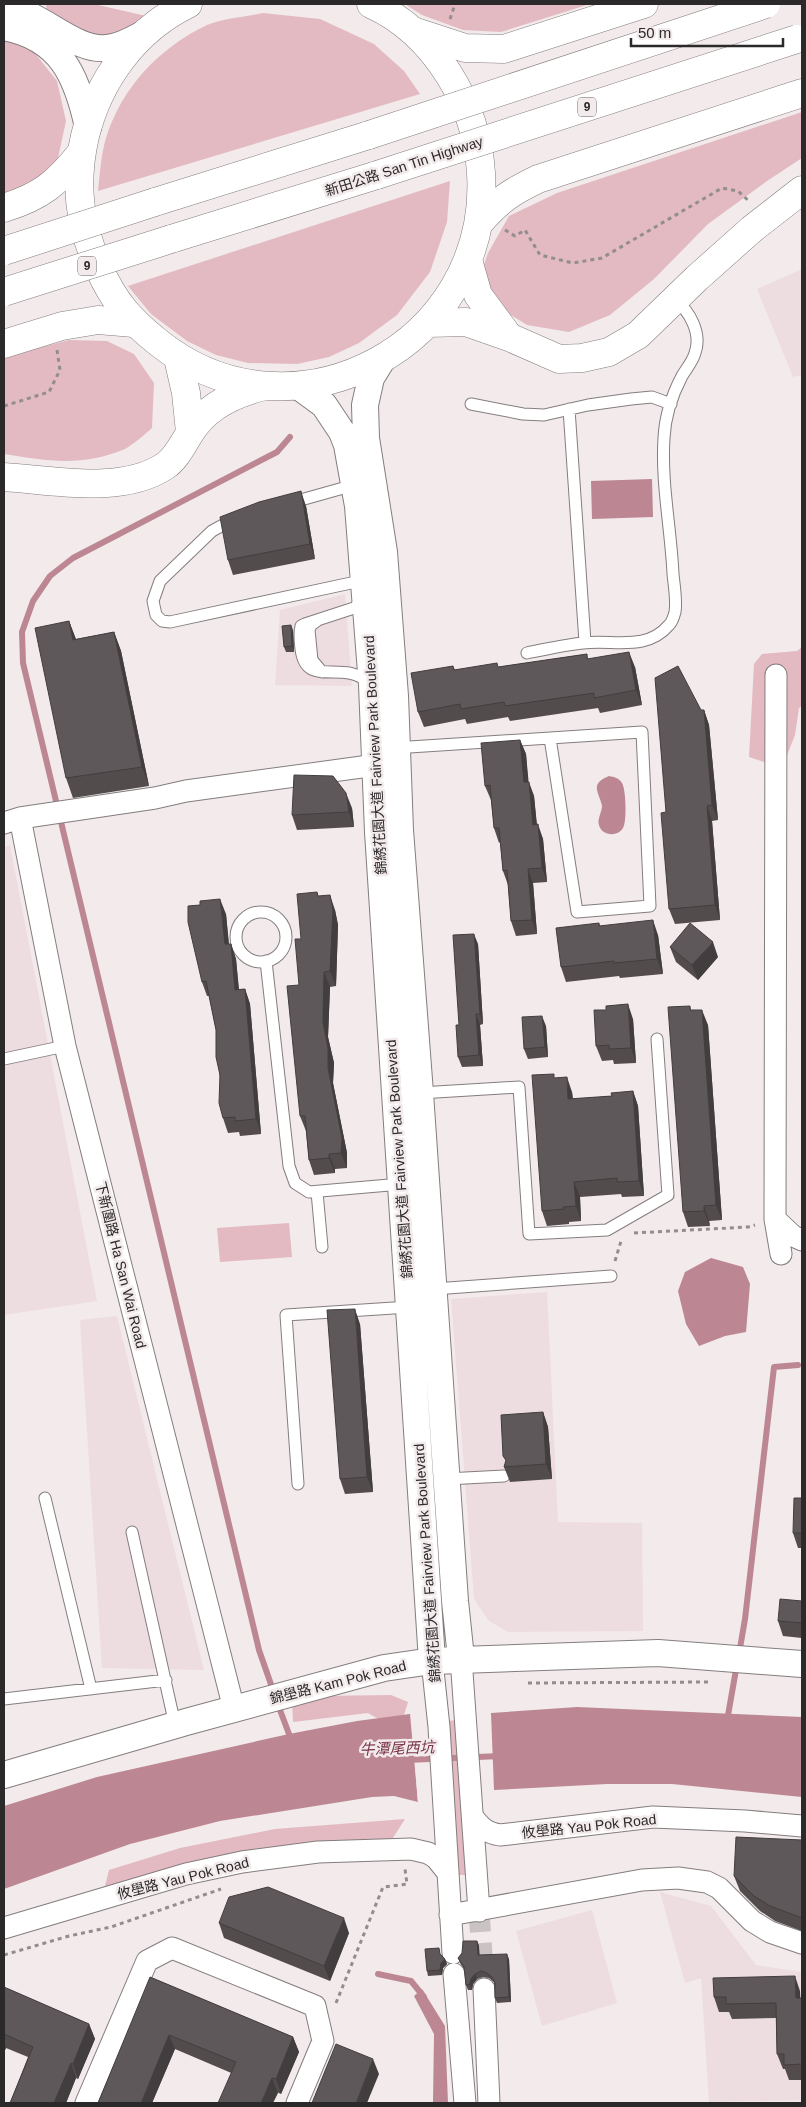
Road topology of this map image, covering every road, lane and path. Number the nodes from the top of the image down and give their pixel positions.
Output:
1 (188, 4) edge
2 (374, 4) edge
3 (454, 4) edge
4 (644, 4) edge
5 (766, 4) edge
6 (4, 7) edge
7 (452, 19) dead end
8 (4, 27) edge
9 (413, 31) junction
10 (144, 34) junction
11 (800, 38) edge
12 (802, 93) edge
13 (88, 127) junction
14 (81, 153) junction
15 (802, 190) edge
16 (752, 204) dead end
17 (4, 208) edge
18 (478, 223) junction
19 (524, 230) dead end
20 (4, 251) edge
21 (468, 260) junction
22 (4, 292) edge
23 (675, 300) junction
24 (134, 323) junction
25 (428, 323) junction
26 (509, 337) junction
27 (4, 344) edge
28 (57, 350) dead end
29 (178, 358) junction
30 (382, 360) junction
31 (266, 386) junction
32 (298, 386) junction
33 (472, 404) dead end
34 (670, 404) junction
35 (4, 406) edge
36 (569, 409) junction
37 (190, 432) junction
38 (4, 477) edge
39 (354, 485) junction
40 (283, 505) edge
41 (247, 515) edge
42 (365, 588) junction
43 (586, 642) junction
44 (527, 653) dead end
45 (776, 674) dead end
46 (372, 686) junction
47 (550, 738) junction
48 (386, 756) junction
49 (12, 821) edge
50 (266, 962) junction
51 (657, 1038) dead end
52 (65, 1046) junction
53 (4, 1059) edge
54 (420, 1093) junction
55 (401, 1184) junction
56 (317, 1192) junction
57 (775, 1219) junction
58 (623, 1234) dead end
59 (632, 1234) dead end
60 (802, 1240) edge
61 (322, 1247) dead end
62 (781, 1254) dead end
63 (610, 1276) joint
64 (434, 1289) junction
65 (409, 1306) junction
66 (504, 1476) edge
67 (446, 1479) junction
68 (298, 1484) dead end
69 (45, 1498) dead end
70 (132, 1532) dead end
71 (461, 1658) junction
72 (432, 1661) junction
73 (802, 1664) edge
74 (166, 1680) junction
75 (710, 1682) dead end
76 (521, 1683) dead end
77 (91, 1689) junction
78 (4, 1699) edge
79 (234, 1709) junction
80 (175, 1725) junction
81 (4, 1775) edge
82 (472, 1812) junction
83 (802, 1826) edge
84 (401, 1869) dead end
85 (448, 1873) junction
86 (228, 1887) dead end
87 (479, 1911) junction
88 (450, 1915) junction
89 (4, 1928) edge
90 (802, 1943) edge
91 (453, 1952) dead end
92 (4, 1955) edge
93 (454, 1974) dead end
94 (484, 1989) tunnel mouth
95 (318, 2017) junction
96 (86, 2103) edge
97 (297, 2103) edge
98 (465, 2103) edge
99 (489, 2103) edge

1 - 10 main road
2 - 9 main road
3 - 7 path
4 - 9 main road
5 - 20 main road, bridge
6 - 10 street
8 - 13 street
9 - 18 main road
10 - 13 main road
11 - 22 main road, 新田公路 San Tin Highway / 9, bridge
12 - 18 main road
13 - 14 main road
14 - 17 main road
14 - 24 main road
15 - 23 main road
16 - 19 path
18 - 21 main road
21 - 25 main road
21 - 26 main road
23 - 26 main road
23 - 34 lane
24 - 27 main road
24 - 29 main road
25 - 26 main road
25 - 30 main road
28 - 35 path
29 - 31 main road
29 - 37 main road
30 - 32 main road
30 - 48 street, 錦綉花園大道 Fairview Park Boulevard
31 - 32 main road
31 - 37 main road
32 - 39 street, 錦綉花園大道 Fairview Park Boulevard
33 - 36 lane
34 - 36 lane
34 - 43 lane
36 - 43 lane
37 - 38 main road
39 - 40 lane
39 - 42 street, 錦綉花園大道 Fairview Park Boulevard
41 - 42 lane
42 - 46 street, 錦綉花園大道 Fairview Park Boulevard
42 - 46 lane
43 - 44 lane
45 - 57 street
46 - 48 street, 錦綉花園大道 Fairview Park Boulevard
47 - 47 lane
47 - 48 lane
48 - 49 street
48 - 54 street, 錦綉花園大道 Fairview Park Boulevard
48 - 55 street, 錦綉花園大道 Fairview Park Boulevard
49 - 52 street, 下新圍路 Ha San Wai Road
50 - 50 lane
50 - 56 lane
51 - 54 lane
52 - 53 lane
52 - 79 street, 下新圍路 Ha San Wai Road
54 - 64 street, 錦綉花園大道 Fairview Park Boulevard
55 - 56 lane
55 - 65 street, 錦綉花園大道 Fairview Park Boulevard
56 - 61 lane
57 - 59 path
57 - 60 street
57 - 62 street
58 - 63 path
63 - 64 lane
64 - 67 street, 錦綉花園大道 Fairview Park Boulevard
65 - 68 lane
65 - 72 street, 錦綉花園大道 Fairview Park Boulevard
66 - 67 lane
67 - 71 street, 錦綉花園大道 Fairview Park Boulevard
69 - 77 lane
70 - 74 lane
71 - 72 street, 錦壆路 Kam Pok Road
71 - 73 street, 錦壆路 Kam Pok Road
71 - 82 street, 錦綉花園大道 Fairview Park Boulevard
72 - 79 street, 錦壆路 Kam Pok Road
72 - 85 street, 錦綉花園大道 Fairview Park Boulevard
74 - 77 lane
74 - 80 lane
75 - 76 path
77 - 78 lane
79 - 80 street, 錦壆路 Kam Pok Road
80 - 81 street, 錦壆路 Kam Pok Road
82 - 83 street, 攸壆路 Yau Pok Road
82 - 87 street, 錦綉花園大道 Fairview Park Boulevard
84 - 95 path
85 - 88 street, 錦綉花園大道 Fairview Park Boulevard
85 - 89 street, 攸壆路 Yau Pok Road
86 - 92 path
87 - 88 street
87 - 90 street
88 - 91 street, 錦綉花園大道 Fairview Park Boulevard
93 - 98 street
94 - 99 street
95 - 96 street
95 - 97 street

